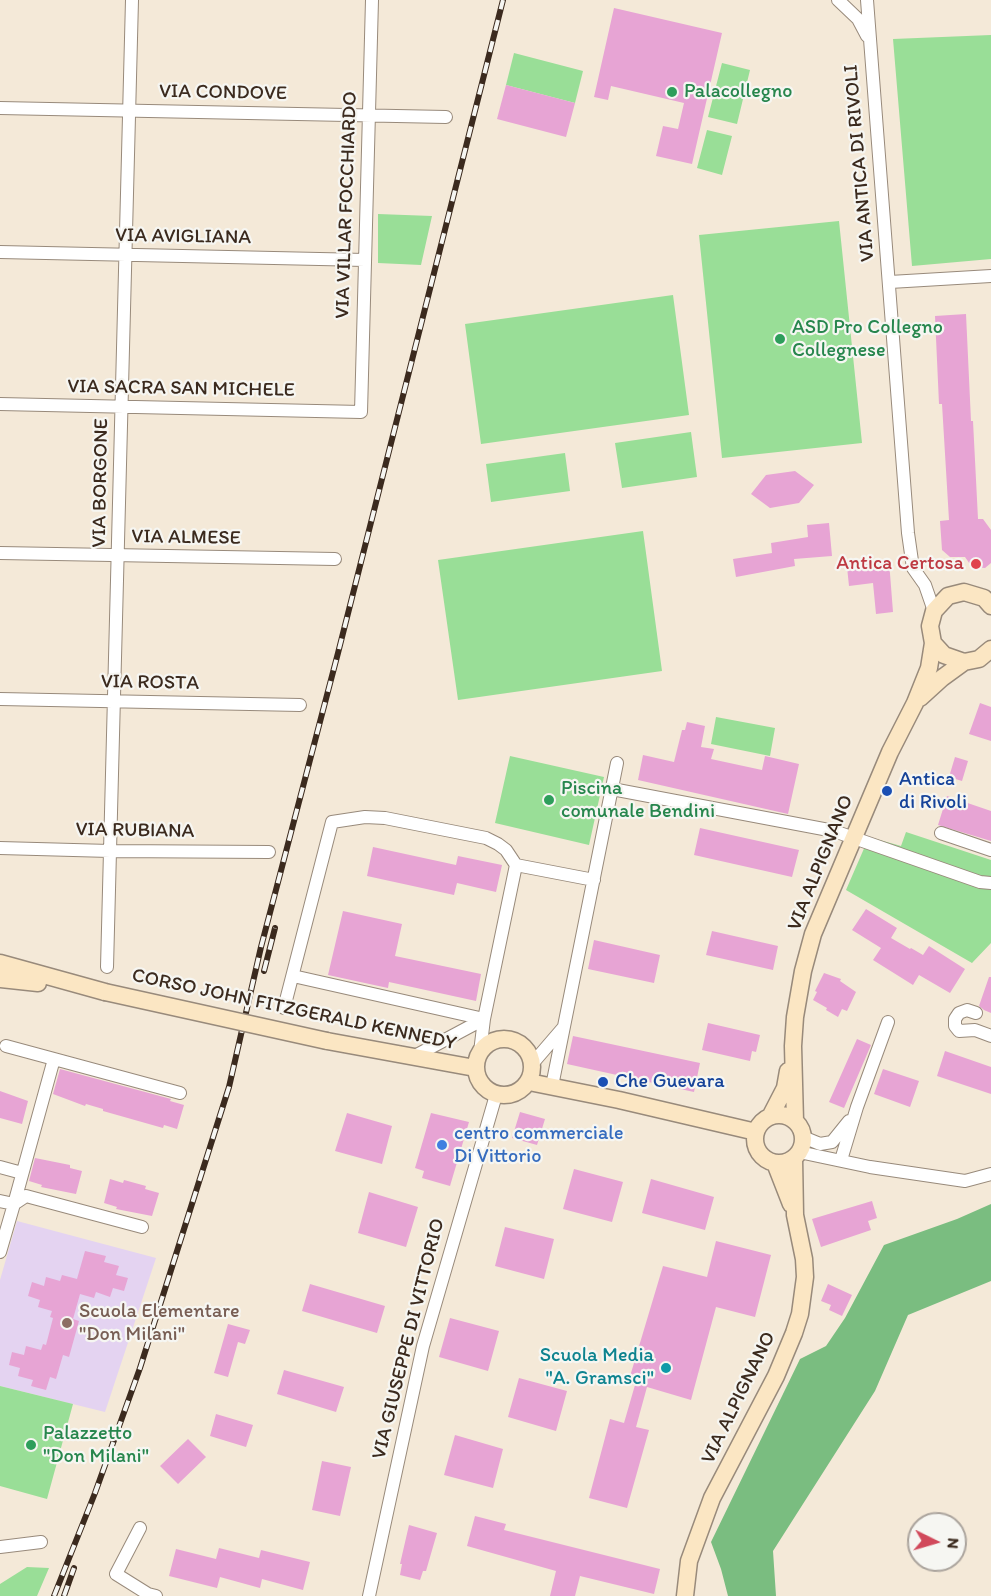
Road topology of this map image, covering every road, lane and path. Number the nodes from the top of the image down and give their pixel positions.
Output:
1 (132, 0) edge
2 (372, 0) edge
3 (838, 0) edge
4 (867, 0) edge
5 (869, 41) junction
6 (0, 108) edge
7 (129, 110) junction
8 (369, 115) junction
9 (446, 117) dead end
10 (0, 252) edge
11 (126, 255) junction
12 (365, 260) junction
13 (991, 276) edge
14 (890, 282) junction
15 (0, 404) edge
16 (122, 407) junction
17 (360, 412) joint
18 (0, 554) edge
19 (118, 557) junction
20 (335, 559) dead end
21 (925, 585) junction
22 (948, 597) junction
23 (989, 601) edge
24 (934, 611) junction
25 (933, 643) junction
26 (991, 649) edge
27 (964, 662) junction
28 (0, 699) edge
29 (115, 702) junction
30 (915, 703) junction
31 (300, 705) dead end
32 (617, 763) dead end
33 (612, 789) junction
34 (941, 833) dead end
35 (853, 838) junction
36 (0, 848) edge
37 (991, 850) edge
38 (110, 851) junction
39 (269, 852) dead end
40 (516, 865) junction
41 (594, 880) junction
42 (991, 883) edge
43 (0, 963) edge
44 (106, 967) dead end
45 (293, 976) junction
46 (0, 979) edge
47 (105, 992) junction
48 (284, 1008) dead end
49 (976, 1013) dead end
50 (484, 1019) junction
51 (888, 1022) dead end
52 (564, 1026) junction
53 (991, 1036) edge
54 (6, 1046) dead end
55 (793, 1046) junction
56 (413, 1057) junction
57 (54, 1059) junction
58 (477, 1060) junction
59 (532, 1064) junction
60 (529, 1082) junction
61 (552, 1086) junction
62 (180, 1093) dead end
63 (496, 1095) junction
64 (857, 1107) junction
65 (770, 1117) junction
66 (795, 1121) junction
67 (756, 1132) junction
68 (799, 1149) junction
69 (841, 1160) junction
70 (775, 1163) junction
71 (0, 1167) edge
72 (22, 1173) junction
73 (991, 1174) edge
74 (0, 1201) edge
75 (14, 1204) junction
76 (795, 1215) junction
77 (142, 1227) dead end
78 (0, 1252) edge
79 (140, 1528) dead end
80 (41, 1542) dead end
81 (0, 1547) edge
82 (132, 1591) edge
83 (156, 1596) edge
84 (369, 1596) edge
85 (685, 1596) edge

1 - 7 street, VIA BORGONE
2 - 8 street, VIA VILLAR FOCCHIARDO
3 - 5 street, VIA ANTICA DI RIVOLI
4 - 5 street, VIA ANTICA DI RIVOLI
5 - 14 street, VIA ANTICA DI RIVOLI
6 - 7 street, VIA CONDOVE
7 - 8 street, VIA CONDOVE
7 - 11 street, VIA BORGONE
8 - 9 street, VIA CONDOVE
8 - 12 street, VIA VILLAR FOCCHIARDO
10 - 11 street, VIA AVIGLIANA
11 - 12 street, VIA AVIGLIANA
11 - 16 street, VIA BORGONE
12 - 17 street, VIA VILLAR FOCCHIARDO
13 - 14 street, VIA ANTICA DI RIVOLI
14 - 21 street, VIA ANTICA DI RIVOLI
15 - 16 street, VIA SACRA SAN MICHELE
16 - 17 street, VIA SACRA SAN MICHELE
16 - 19 street, VIA BORGONE
18 - 19 street, VIA ALMESE
19 - 20 street, VIA ALMESE
19 - 29 street, VIA BORGONE
21 - 22 street
21 - 24 street, VIA ANTICA DI RIVOLI
22 - 23 street
22 - 24 street
24 - 25 street
25 - 27 street
25 - 30 street
26 - 27 street
27 - 30 street
28 - 29 street, VIA ROSTA
29 - 31 street, VIA ROSTA
29 - 38 street, VIA BORGONE
30 - 35 street, VIA ALPIGNANO
32 - 33 street
33 - 35 street
33 - 41 street
34 - 37 street
35 - 42 street
35 - 55 street, VIA ALPIGNANO
36 - 38 street, VIA RUBIANA
38 - 39 street, VIA RUBIANA
38 - 44 street, VIA BORGONE
40 - 41 street
40 - 45 street
40 - 50 street
41 - 52 street
43 - 47 street, CORSO JOHN FITZGERALD KENNEDY
45 - 48 street
45 - 50 street
46 - 47 street, CORSO JOHN FITZGERALD KENNEDY
47 - 56 street, CORSO JOHN FITZGERALD KENNEDY, bridge
49 - 53 street
50 - 56 street
50 - 58 street
51 - 64 street
52 - 59 street
52 - 61 street
54 - 57 street
55 - 65 street, VIA ALPIGNANO
55 - 66 street, VIA ALPIGNANO
56 - 58 street, CORSO JOHN FITZGERALD KENNEDY
57 - 62 street
57 - 72 street
58 - 59 street
58 - 63 street
59 - 60 street
60 - 61 street
60 - 63 street
61 - 67 street
63 - 84 street, VIA GIUSEPPE DI VITTORIO
64 - 68 street
64 - 69 street
65 - 66 street
65 - 67 street
66 - 68 street
67 - 70 street
68 - 69 street
68 - 70 street
68 - 76 street, VIA ALPIGNANO
69 - 73 street
70 - 76 street, VIA ALPIGNANO
71 - 72 street
72 - 75 street
74 - 75 street
75 - 77 street
75 - 78 street
76 - 85 street, VIA ALPIGNANO
79 - 82 street
80 - 81 street
82 - 83 street

